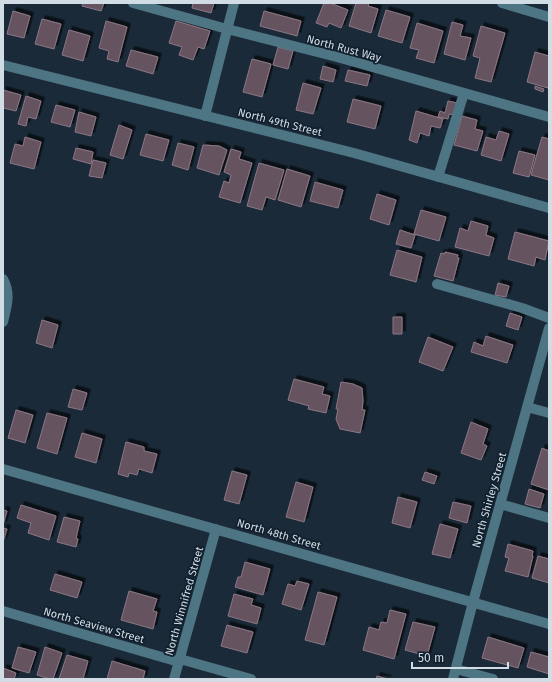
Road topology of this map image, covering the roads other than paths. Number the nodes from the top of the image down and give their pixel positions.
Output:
1 (133, 3) edge
2 (234, 3) edge
3 (502, 3) edge
4 (149, 5) edge
5 (549, 17) edge
6 (227, 29) junction
7 (3, 65) edge
8 (464, 93) junction
9 (205, 116) junction
10 (549, 117) edge
11 (438, 177) junction
12 (549, 208) edge
13 (3, 279) edge
14 (437, 284) dead end
15 (549, 318) edge
16 (3, 322) edge
17 (549, 328) edge
18 (527, 407) junction
19 (549, 414) edge
20 (3, 469) edge
21 (500, 504) junction
22 (549, 518) edge
23 (216, 529) junction
24 (472, 602) junction
25 (3, 611) edge
26 (549, 624) edge
27 (180, 661) junction
28 (456, 669) junction
29 (174, 679) edge
30 (252, 679) edge
31 (453, 679) edge
32 (493, 679) edge

1 - 4 street, North Rust Way
2 - 6 street
3 - 5 street
4 - 6 street, North Rust Way
6 - 8 street, North Rust Way
6 - 9 street
7 - 9 street, North 49th Street
8 - 10 street, North Rust Way
8 - 11 street
9 - 11 street, North 49th Street
11 - 12 street, North 49th Street
13 - 16 street
14 - 15 street
17 - 18 street, North Shirley Street
18 - 19 street
18 - 21 street, North Shirley Street
20 - 23 street, North 48th Street
21 - 22 street
21 - 24 street, North Shirley Street
23 - 24 street, North 48th Street
23 - 27 street, North Winnifred Street
24 - 26 street, North 48th Street
24 - 28 street, North Shirley Street
25 - 27 street, North Seaview Street
27 - 29 street, North Winnifred Street
27 - 30 street, North Seaview Street
28 - 31 street, North Shirley Street
28 - 32 street

